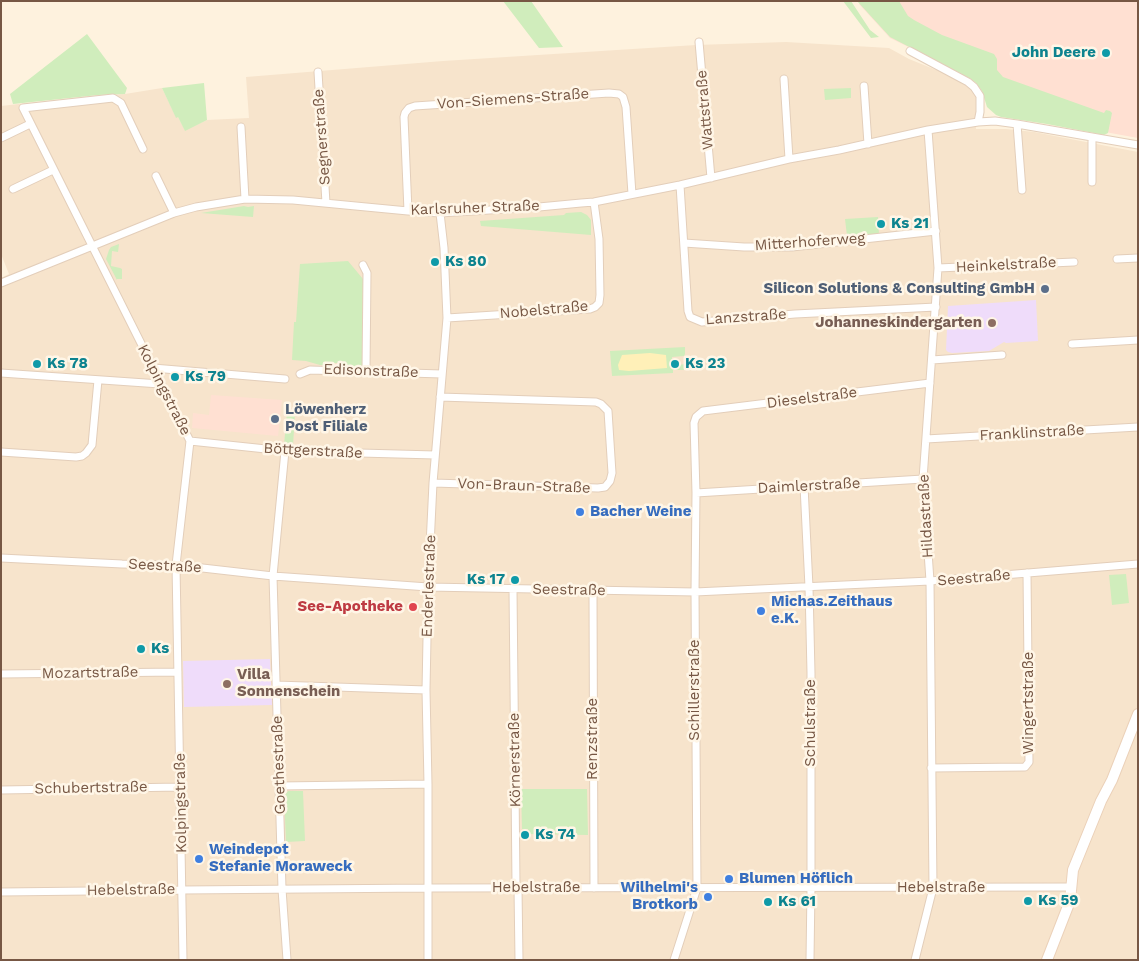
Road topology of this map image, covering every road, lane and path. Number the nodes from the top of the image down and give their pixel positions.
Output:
1 (699, 42) dead end
2 (910, 51) dead end
3 (318, 72) dead end
4 (784, 79) dead end
5 (864, 86) dead end
6 (978, 122) junction
7 (30, 124) junction
8 (1017, 124) junction
9 (241, 127) dead end
10 (928, 130) junction
11 (1092, 137) junction
12 (1, 138) edge
13 (868, 144) junction
14 (1138, 145) edge
15 (143, 149) dead end
16 (789, 159) junction
17 (53, 170) junction
18 (156, 176) dead end
19 (711, 178) junction
20 (1092, 182) dead end
21 (680, 185) junction
22 (14, 189) dead end
23 (1022, 190) dead end
24 (632, 194) junction
25 (245, 199) junction
26 (594, 202) junction
27 (326, 203) junction
28 (408, 211) junction
29 (174, 213) junction
30 (440, 213) junction
31 (936, 231) junction
32 (684, 243) junction
33 (92, 247) junction
34 (1138, 258) edge
35 (1117, 259) dead end
36 (1074, 262) dead end
37 (363, 265) dead end
38 (938, 268) junction
39 (1, 284) edge
40 (936, 306) junction
41 (447, 318) junction
42 (1138, 340) edge
43 (1072, 344) dead end
44 (1002, 355) dead end
45 (932, 360) junction
46 (153, 368) junction
47 (366, 371) junction
48 (1, 373) edge
49 (300, 374) dead end
50 (442, 374) junction
51 (285, 379) dead end
52 (98, 380) junction
53 (930, 383) junction
54 (160, 384) junction
55 (440, 397) junction
56 (696, 417) joint
57 (1138, 427) edge
58 (926, 439) junction
59 (190, 441) junction
60 (285, 451) junction
61 (1, 452) edge
62 (435, 455) junction
63 (923, 479) junction
64 (433, 483) junction
65 (804, 486) junction
66 (696, 493) junction
67 (1, 558) edge
68 (1138, 564) edge
69 (176, 565) junction
70 (1027, 574) junction
71 (273, 576) junction
72 (930, 581) junction
73 (428, 587) junction
74 (808, 587) junction
75 (512, 589) junction
76 (593, 591) junction
77 (695, 592) junction
78 (178, 672) junction
79 (1, 674) edge
80 (276, 685) junction
81 (426, 690) junction
82 (1138, 714) edge
83 (931, 768) junction
84 (428, 784) junction
85 (180, 786) junction
86 (279, 786) junction
87 (1, 790) edge
88 (1072, 887) junction
89 (428, 888) junction
90 (518, 888) junction
91 (594, 888) junction
92 (697, 888) junction
93 (811, 888) junction
94 (933, 888) junction
95 (282, 889) junction
96 (182, 890) junction
97 (1, 892) edge
98 (183, 960) edge
99 (287, 960) edge
100 (428, 960) edge
101 (519, 960) edge
102 (674, 960) edge
103 (810, 960) edge
104 (915, 960) edge
105 (1047, 960) edge

1 - 19 street, Wattstraße
2 - 6 street
3 - 27 street, Segnerstraße
4 - 16 street
5 - 13 street
6 - 8 street, Karlsruher Straße
6 - 10 street, Karlsruher Straße
7 - 12 street
7 - 15 street, Kolpingstraße
7 - 17 street, Kolpingstraße
8 - 11 street, Karlsruher Straße
8 - 23 street
9 - 25 street
10 - 13 street, Karlsruher Straße
10 - 31 street, Hildastraße
11 - 14 street, Karlsruher Straße
11 - 20 street
13 - 16 street, Karlsruher Straße
16 - 19 street, Karlsruher Straße
17 - 22 street
17 - 33 street, Kolpingstraße
18 - 29 street
19 - 21 street, Karlsruher Straße
21 - 24 street, Karlsruher Straße
21 - 32 street, Lanzstraße
24 - 26 street, Karlsruher Straße
24 - 28 street, Von-Siemens-Straße
25 - 27 street, Karlsruher Straße
25 - 29 street, Karlsruher Straße
26 - 30 street, Karlsruher Straße
26 - 41 street, Nobelstraße
27 - 28 street, Karlsruher Straße
28 - 30 street, Karlsruher Straße
29 - 33 street, Karlsruher Straße
30 - 41 street, Enderlestraße
31 - 32 street, Mitterhoferweg
31 - 38 street, Hildastraße
32 - 40 street, Lanzstraße
33 - 39 street, Karlsruher Straße
33 - 46 street, Kolpingstraße
34 - 35 street
36 - 38 street, Heinkelstraße
37 - 47 street
38 - 40 street, Hildastraße
40 - 45 street, Hildastraße
41 - 50 street, Enderlestraße
42 - 43 street
44 - 45 street
45 - 53 street, Hildastraße
46 - 51 street
46 - 54 street, Kolpingstraße
47 - 49 street, Edisonstraße
47 - 50 street, Edisonstraße
48 - 52 street
50 - 55 street, Enderlestraße
52 - 54 street
52 - 61 street
53 - 56 street, Dieselstraße
53 - 58 street, Hildastraße
54 - 59 street, Kolpingstraße
55 - 62 street, Enderlestraße
55 - 64 street, Von-Braun-Straße
56 - 66 street, Schillerstraße
57 - 58 street, Franklinstraße
58 - 63 street, Hildastraße
59 - 60 street, Böttgerstraße
59 - 69 street, Kolpingstraße
60 - 62 street, Böttgerstraße
60 - 71 street, Goethestraße
62 - 64 street, Enderlestraße
63 - 65 street, Daimlerstraße
63 - 72 street, Hildastraße
64 - 73 street, Enderlestraße
65 - 66 street, Daimlerstraße
65 - 74 street, Schulstraße
66 - 77 street, Schillerstraße
67 - 69 street, Seestraße
68 - 70 street, Seestraße
69 - 71 street, Seestraße
69 - 78 street, Kolpingstraße
70 - 72 street, Seestraße
70 - 83 street, Wingertstraße
71 - 73 street, Seestraße
71 - 80 street, Goethestraße
72 - 74 street, Seestraße
72 - 83 street, Hildastraße
73 - 75 street, Seestraße
73 - 81 street, Enderlestraße
74 - 77 street, Seestraße
74 - 93 street, Schulstraße
75 - 76 street, Seestraße
75 - 90 street, Körnerstraße
76 - 77 street, Seestraße
76 - 91 street, Renzstraße
77 - 92 street, Schillerstraße
78 - 79 street, Mozartstraße
78 - 85 street, Kolpingstraße
80 - 81 street
80 - 86 street, Goethestraße
81 - 84 street, Enderlestraße
82 - 88 street
83 - 94 street, Hildastraße
84 - 86 street
84 - 89 street, Enderlestraße
85 - 87 street, Schubertstraße
85 - 96 street, Kolpingstraße
86 - 95 street, Goethestraße
88 - 94 street, Hebelstraße
88 - 105 street
89 - 90 street, Hebelstraße
89 - 95 street, Hebelstraße
89 - 100 street, Enderlestraße
90 - 91 street, Hebelstraße
90 - 101 street, Körnerstraße
91 - 92 street, Hebelstraße
92 - 93 street, Hebelstraße
92 - 102 street, Schillerstraße
93 - 94 street, Hebelstraße
93 - 103 street, Schulstraße
94 - 104 street, Hildastraße
95 - 96 street, Hebelstraße
95 - 99 street, Goethestraße
96 - 97 street, Hebelstraße
96 - 98 street, Kolpingstraße

